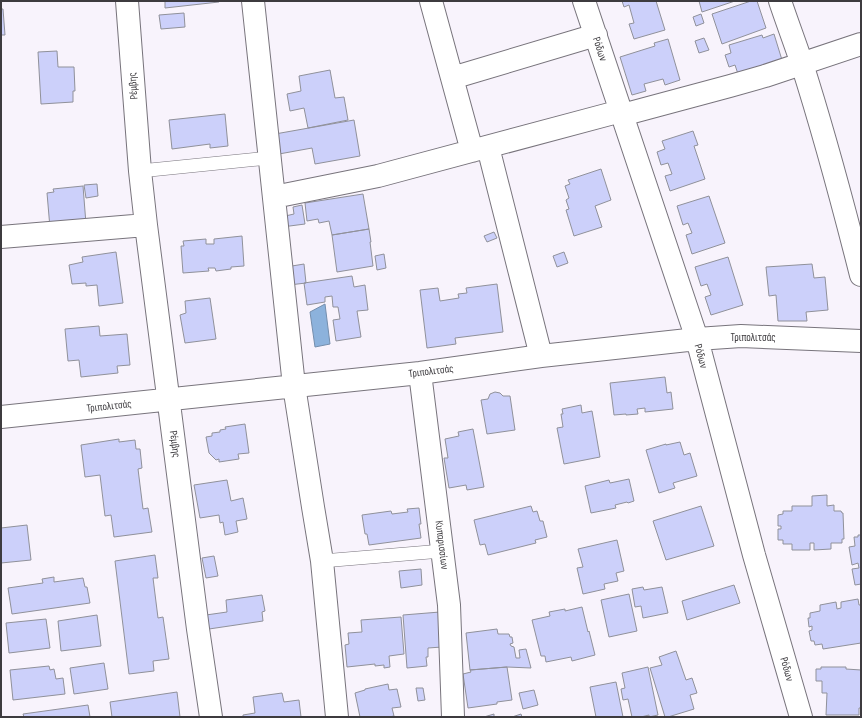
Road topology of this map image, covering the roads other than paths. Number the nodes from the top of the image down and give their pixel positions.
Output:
1 (127, 1) edge
2 (253, 1) edge
3 (431, 1) edge
4 (584, 1) edge
5 (780, 1) edge
6 (596, 35) junction
7 (861, 44) edge
8 (802, 64) junction
9 (452, 78) junction
10 (621, 113) junction
11 (480, 149) junction
12 (269, 158) junction
13 (140, 171) junction
14 (274, 196) junction
15 (146, 225) junction
16 (1, 236) edge
17 (861, 275) edge
18 (697, 339) junction
19 (861, 341) edge
20 (541, 356) junction
21 (420, 373) junction
22 (294, 386) junction
23 (169, 400) junction
24 (1, 417) edge
25 (442, 551) junction
26 (322, 561) junction
27 (211, 717) edge
28 (337, 717) edge
29 (453, 717) edge
30 (801, 717) edge

1 - 13 street, Ρέμβης
2 - 12 street
3 - 9 street
4 - 6 street, Ρόδων
5 - 8 street
6 - 9 street
6 - 10 street, Ρόδων
7 - 8 street
8 - 10 street
8 - 17 street
9 - 11 street
10 - 11 street
10 - 18 street, Ρόδων
11 - 14 street
11 - 20 street
12 - 13 lane
12 - 14 street
13 - 15 street, Ρέμβης
14 - 22 street
15 - 16 street
15 - 23 street, Ρέμβης
18 - 19 street, Τριπολιτσάς
18 - 20 street, Τριπολιτσάς
18 - 30 street, Ρόδων
20 - 21 street, Τριπολιτσάς
21 - 22 street, Τριπολιτσάς
21 - 25 street, Κυπαρισσίων
22 - 23 street, Τριπολιτσάς
22 - 26 street
23 - 24 street, Τριπολιτσάς
23 - 27 street, Ρέμβης
25 - 26 lane
25 - 29 street, Κυπαρισσίων
26 - 28 street

